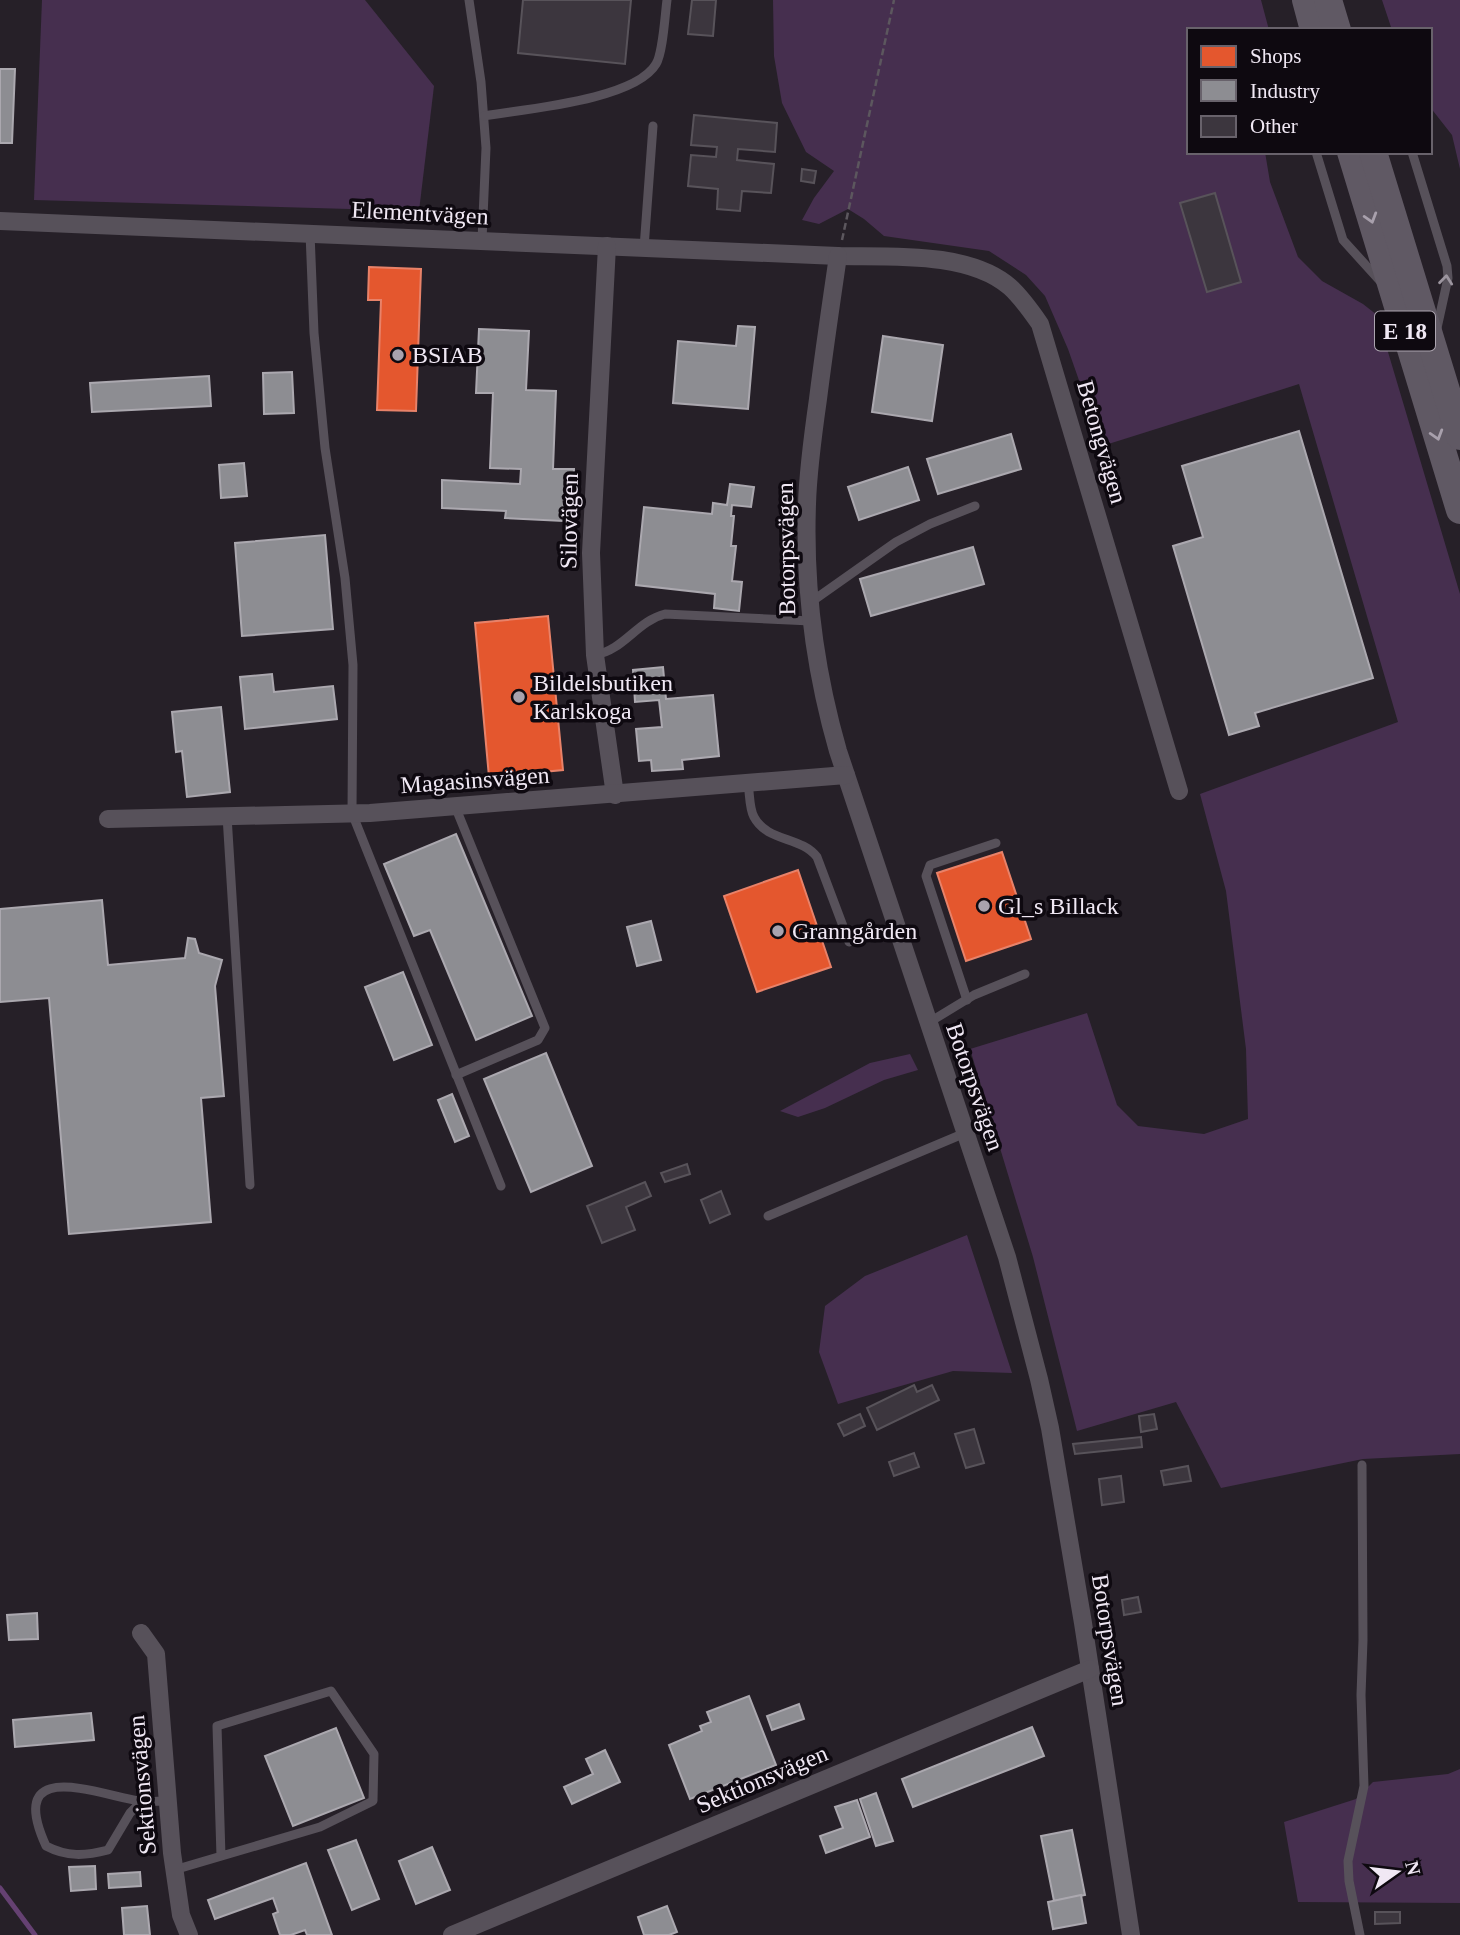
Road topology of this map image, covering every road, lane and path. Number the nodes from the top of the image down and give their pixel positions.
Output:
1 (469, 0) edge
2 (667, 0) edge
3 (894, 0) edge
4 (1306, 0) edge
5 (1328, 0) edge
6 (1313, 28) edge
7 (1336, 28) edge
8 (484, 116) junction
9 (653, 126) dead end
10 (1316, 154) edge
11 (1352, 154) edge
12 (1374, 154) edge
13 (1413, 154) edge
14 (0, 221) edge
15 (310, 233) junction
16 (482, 240) junction
17 (607, 246) junction
18 (643, 248) junction
19 (838, 257) junction
20 (1394, 296) junction
21 (1433, 347) junction
22 (1460, 436) edge
23 (975, 506) dead end
24 (1460, 510) edge
25 (809, 603) junction
26 (811, 621) junction
27 (595, 655) junction
28 (846, 775) junction
29 (748, 784) junction
30 (1179, 791) dead end
31 (615, 795) junction
32 (455, 806) junction
33 (352, 813) junction
34 (227, 816) junction
35 (108, 819) dead end
36 (996, 843) dead end
37 (849, 943) dead end
38 (1025, 974) dead end
39 (967, 1000) junction
40 (928, 1023) junction
41 (456, 1075) junction
42 (965, 1133) junction
43 (250, 1185) dead end
44 (500, 1186) dead end
45 (768, 1216) dead end
46 (1362, 1465) dead end
47 (141, 1633) dead end
48 (1090, 1668) junction
49 (142, 1801) junction
50 (167, 1801) junction
51 (221, 1856) junction
52 (174, 1870) junction
53 (188, 1935) edge
54 (452, 1935) edge
55 (1131, 1935) edge
56 (1360, 1935) edge

1 - 8 lane
2 - 8 lane
3 - 19 path
4 - 6 highway
5 - 7 highway
8 - 16 lane
9 - 18 lane
10 - 20 lane, E 18
11 -> 20 highway, E 18
12 - 21 highway, E 18
21 -> 13 lane, E 18
14 - 15 street, Elementvägen
15 - 16 street, Elementvägen
15 - 33 lane
16 - 17 street, Elementvägen
17 - 18 street, Elementvägen
17 - 27 street, Silovägen
18 - 19 street, Elementvägen
19 - 25 street, Botorpsvägen
19 - 30 street, Betongvägen
20 -> 24 highway, E 18
21 - 22 highway, E 18
23 - 25 lane
25 - 26 street, Botorpsvägen
26 - 27 lane
26 - 28 street, Botorpsvägen
27 - 31 street, Silovägen
28 - 29 street, Magasinsvägen
28 - 40 street, Botorpsvägen
29 - 31 street, Magasinsvägen
29 - 37 lane
31 - 32 street, Magasinsvägen
32 - 33 street, Magasinsvägen
32 - 41 lane
33 - 34 street, Magasinsvägen
33 - 41 lane
34 - 35 street, Magasinsvägen
34 - 43 lane
36 - 39 lane
38 - 39 lane
39 - 40 lane
40 - 42 street, Botorpsvägen
41 - 44 lane
42 - 45 lane
42 - 48 street, Botorpsvägen
46 - 56 lane
47 - 50 street, Sektionsvägen
48 - 54 street, Sektionsvägen
48 - 55 street, Botorpsvägen
49 - 49 lane
49 - 50 lane
50 - 52 street, Sektionsvägen
51 - 51 lane
51 - 52 lane
52 - 53 street, Sektionsvägen

